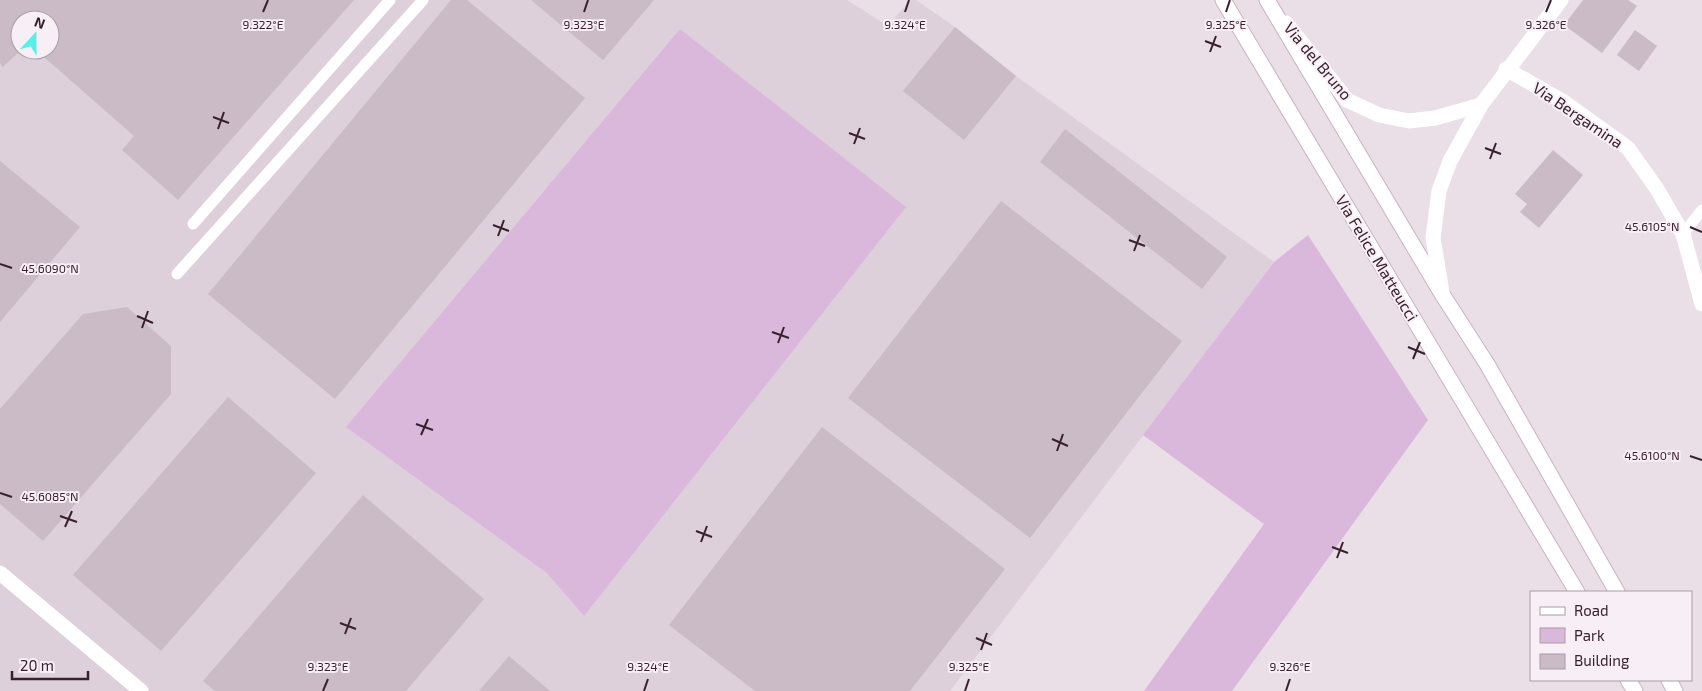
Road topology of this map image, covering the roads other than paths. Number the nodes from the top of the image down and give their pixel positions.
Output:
1 (390, 0) edge
2 (423, 0) edge
3 (1223, 0) edge
4 (1267, 0) edge
5 (1561, 0) edge
6 (1506, 69) junction
7 (1481, 105) junction
8 (1702, 210) edge
9 (193, 224) dead end
10 (1684, 234) junction
11 (177, 274) dead end
12 (1442, 294) junction
13 (1702, 304) edge
14 (0, 572) edge
15 (1576, 591) edge
16 (1616, 591) edge
17 (141, 691) edge

1 - 9 lane
2 - 11 lane
3 - 15 main road, Via Felice Matteucci
4 - 7 main road, Via del Bruno
4 - 12 main road
5 - 6 main road
6 - 7 main road
6 - 10 main road, Via Bergamina
7 - 12 main road
8 - 10 lane
10 - 13 main road, Via Bergamina
12 - 16 main road
14 - 17 main road

